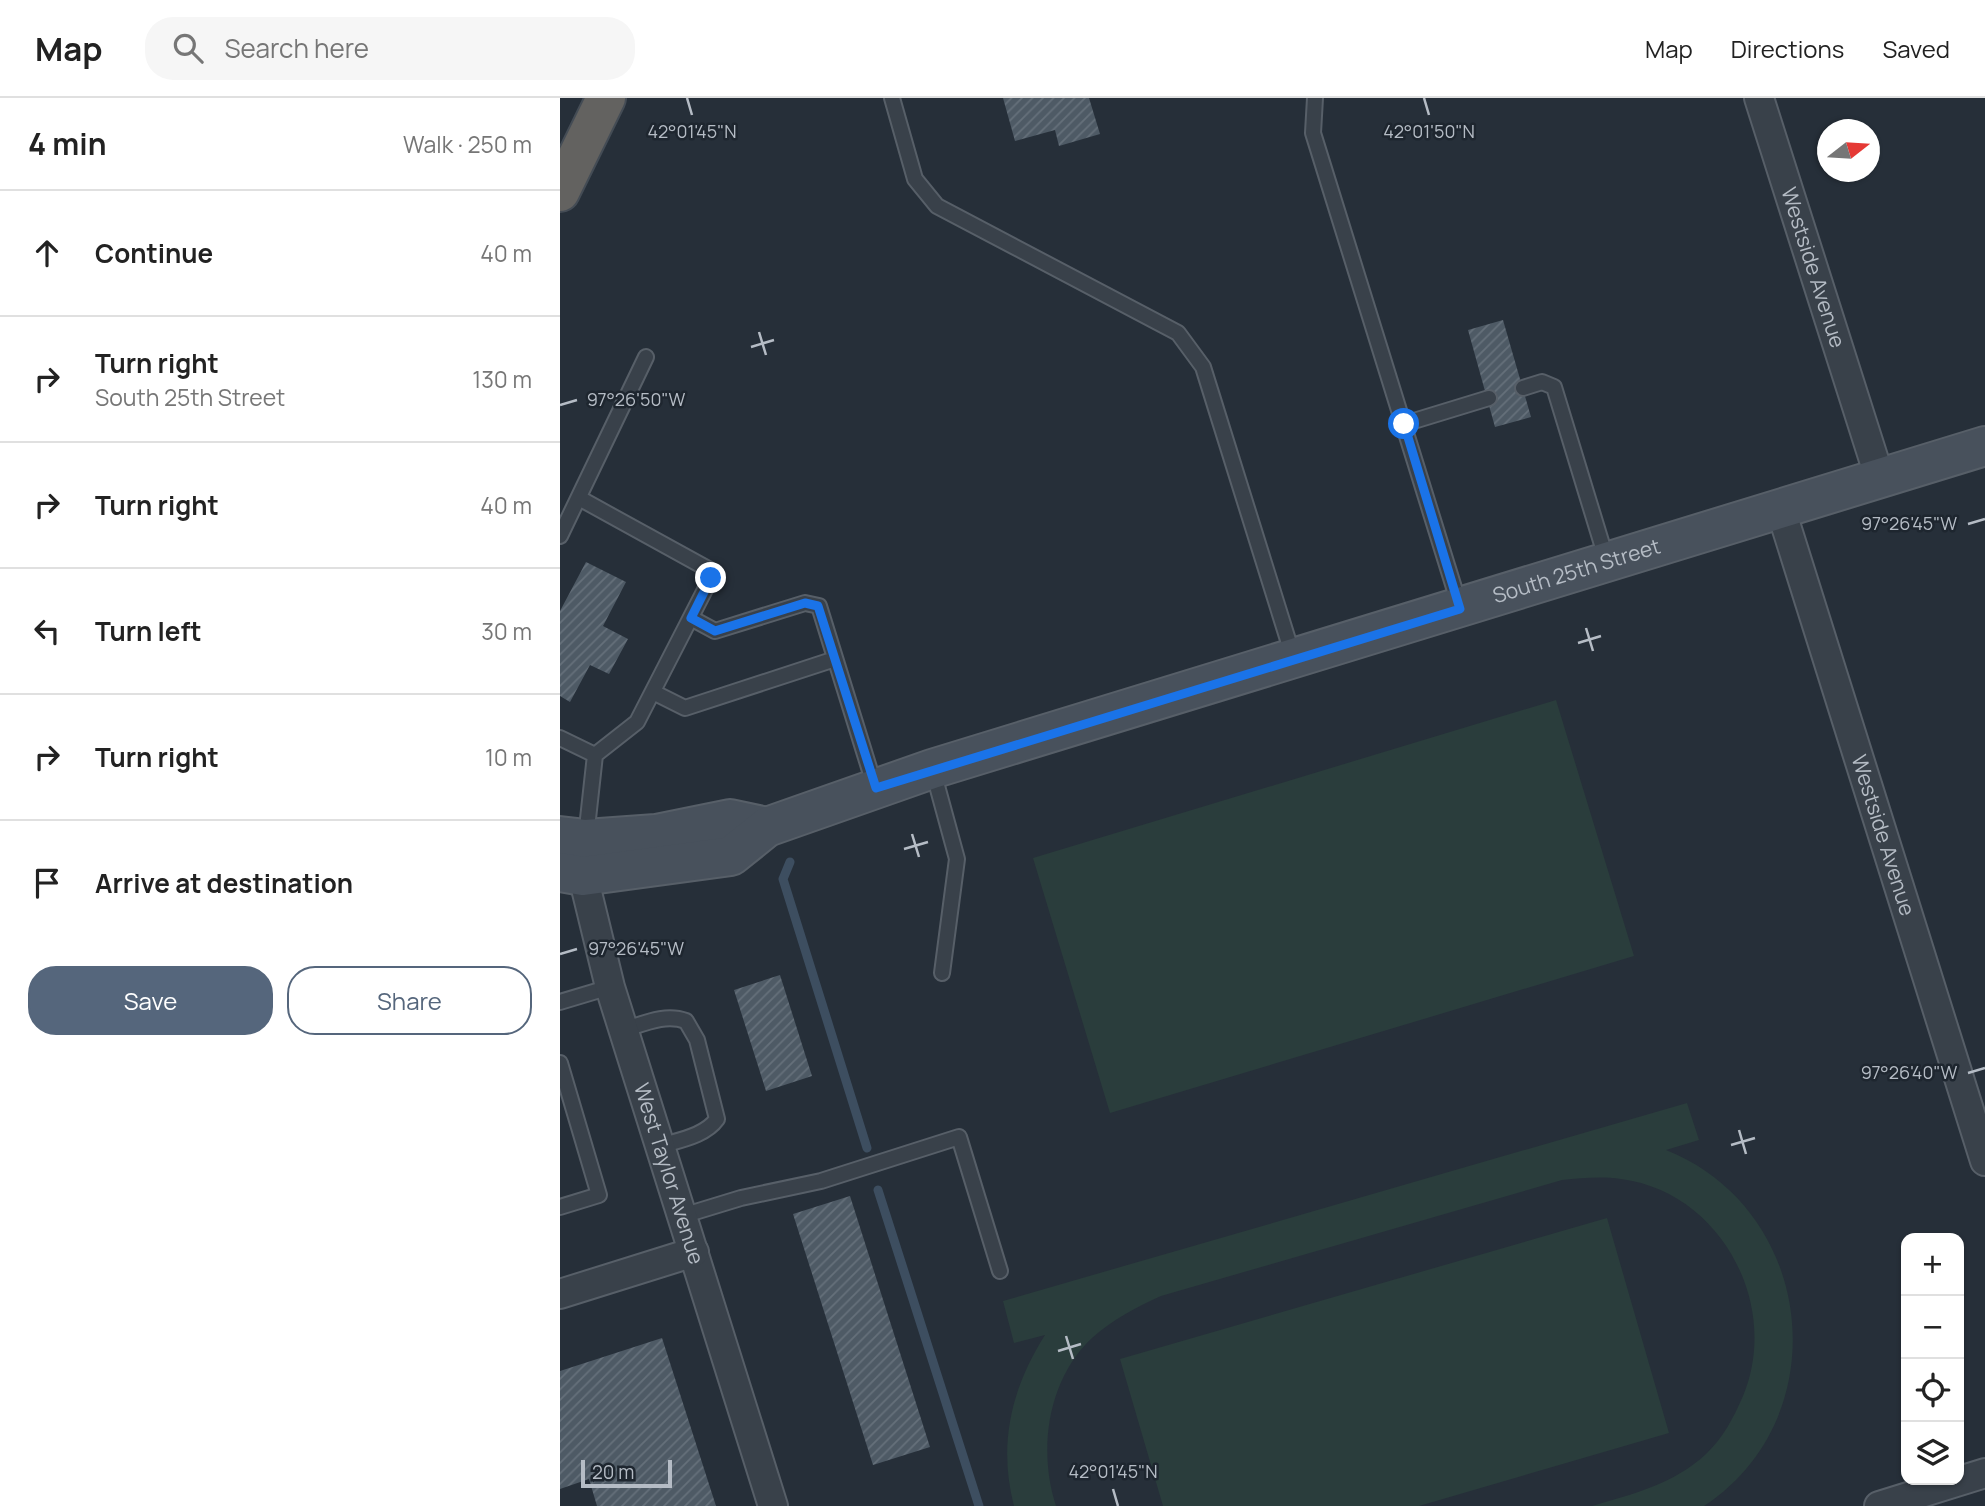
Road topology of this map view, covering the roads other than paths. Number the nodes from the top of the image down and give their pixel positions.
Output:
1 (606, 98) edge
2 (892, 98) edge
3 (1315, 98) edge
4 (1759, 98) edge
5 (560, 192) edge
6 (646, 357) dead end
7 (1523, 388) dead end
8 (1489, 398) dead end
9 (1404, 424) junction
10 (1985, 446) edge
11 (1880, 479) junction
12 (579, 498) junction
13 (1782, 510) junction
14 (560, 536) edge
15 (1607, 563) junction
16 (1460, 609) junction
17 (691, 618) junction
18 (835, 659) junction
19 (1294, 659) junction
20 (653, 692) junction
21 (560, 738) edge
22 (595, 755) junction
23 (932, 769) junction
24 (876, 788) junction
25 (767, 827) junction
26 (573, 837) edge
27 (571, 874) edge
28 (942, 973) dead end
29 (610, 988) junction
30 (560, 1002) edge
31 (623, 1030) junction
32 (560, 1063) edge
33 (660, 1146) junction
34 (1985, 1161) edge
35 (560, 1208) edge
36 (682, 1216) junction
37 (694, 1252) junction
38 (1000, 1271) dead end
39 (560, 1294) edge
40 (1985, 1473) edge
41 (773, 1506) edge
42 (1879, 1506) edge

1 - 5 highway
2 - 19 lane
3 - 9 lane
4 - 11 street, Westside Avenue
6 - 12 lane
7 - 15 lane
8 - 9 lane
9 - 16 lane
10 - 11 main road, South 25th Street
11 - 13 main road, South 25th Street
12 - 14 lane
12 - 17 lane
13 - 15 main road, South 25th Street
13 - 34 street, Westside Avenue
15 - 16 main road, South 25th Street
16 - 19 main road, South 25th Street
17 - 18 lane
17 - 20 lane
18 - 20 lane
18 - 24 lane
19 - 23 main road, South 25th Street
20 - 22 lane
21 - 22 lane
22 - 26 lane
23 - 24 main road, South 25th Street
23 - 28 lane
24 - 25 main road, South 25th Street
25 - 26 main road
25 - 27 main road, South 25th Street
26 - 27 street, West Taylor Avenue
27 - 29 street, West Taylor Avenue
29 - 30 lane
29 - 31 street, West Taylor Avenue
31 - 33 street, West Taylor Avenue
31 - 33 lane
32 - 35 lane
33 - 36 street, West Taylor Avenue
36 - 37 street, West Taylor Avenue
36 - 38 lane
37 - 39 street
37 - 41 street, West Taylor Avenue
40 - 42 street

